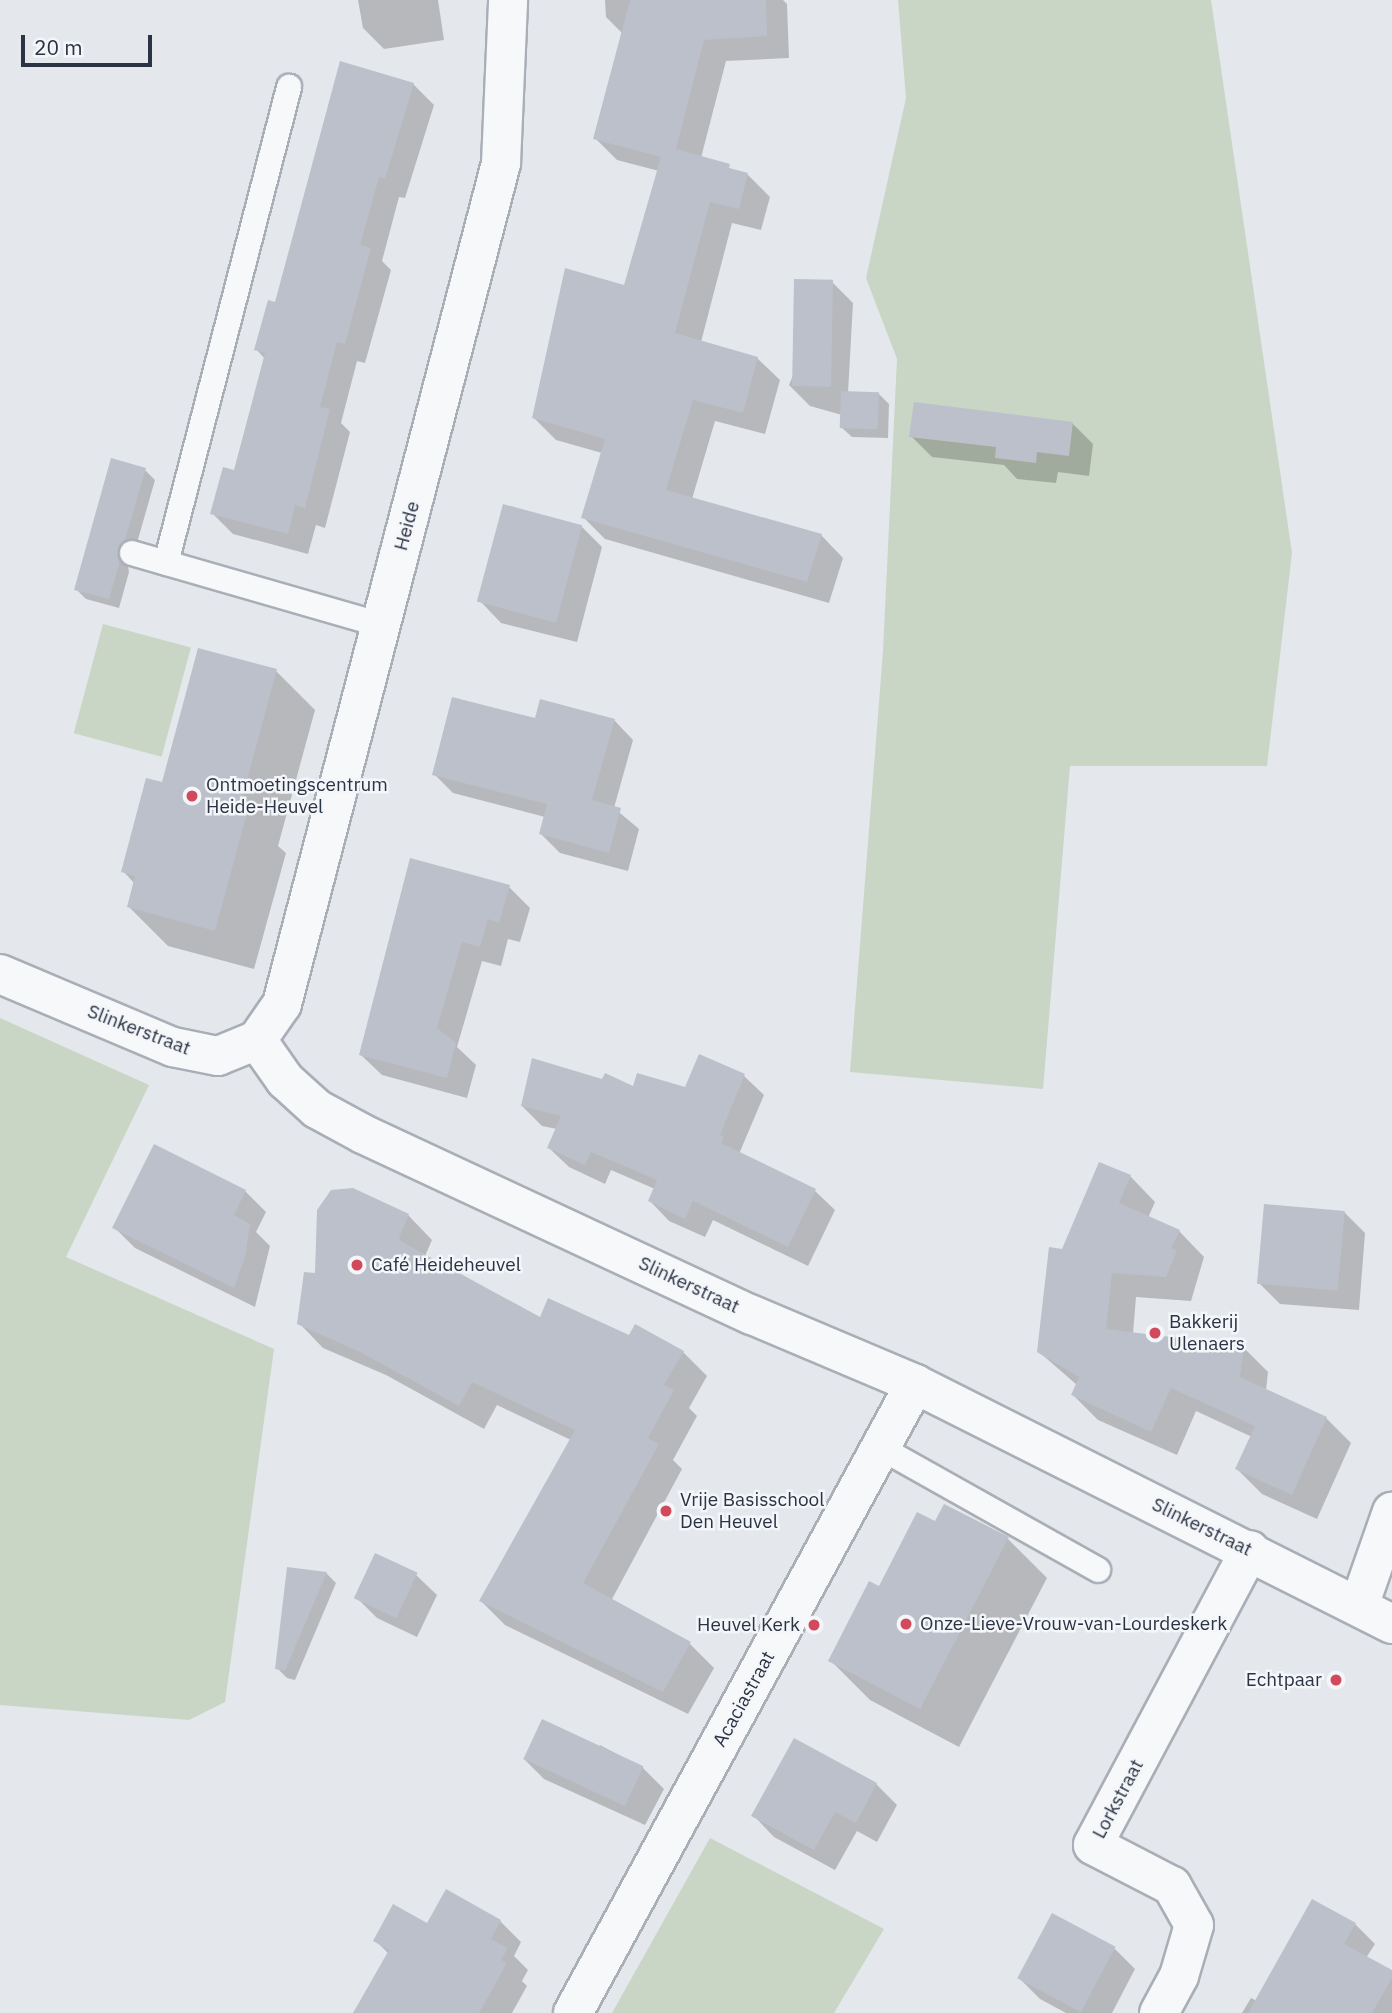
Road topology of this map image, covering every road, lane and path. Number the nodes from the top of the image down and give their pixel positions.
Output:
1 (508, 0) edge
2 (289, 87) dead end
3 (132, 553) dead end
4 (166, 563) junction
5 (381, 625) junction
6 (0, 974) edge
7 (257, 1040) junction
8 (915, 1384) junction
9 (881, 1448) junction
10 (1392, 1512) edge
11 (1250, 1550) junction
12 (1098, 1570) dead end
13 (1376, 1615) edge
14 (573, 2013) edge
15 (1158, 2013) edge

1 - 5 street, Heide
2 - 4 lane
3 - 4 lane
4 - 5 lane
5 - 7 street, Heide
6 - 7 street, Slinkerstraat
7 - 8 street, Slinkerstraat
8 - 9 street, Acaciastraat
8 - 11 street, Slinkerstraat
9 - 12 lane
9 - 14 street, Acaciastraat
10 - 13 street
11 - 13 street, Slinkerstraat
11 - 15 street, Lorkstraat

